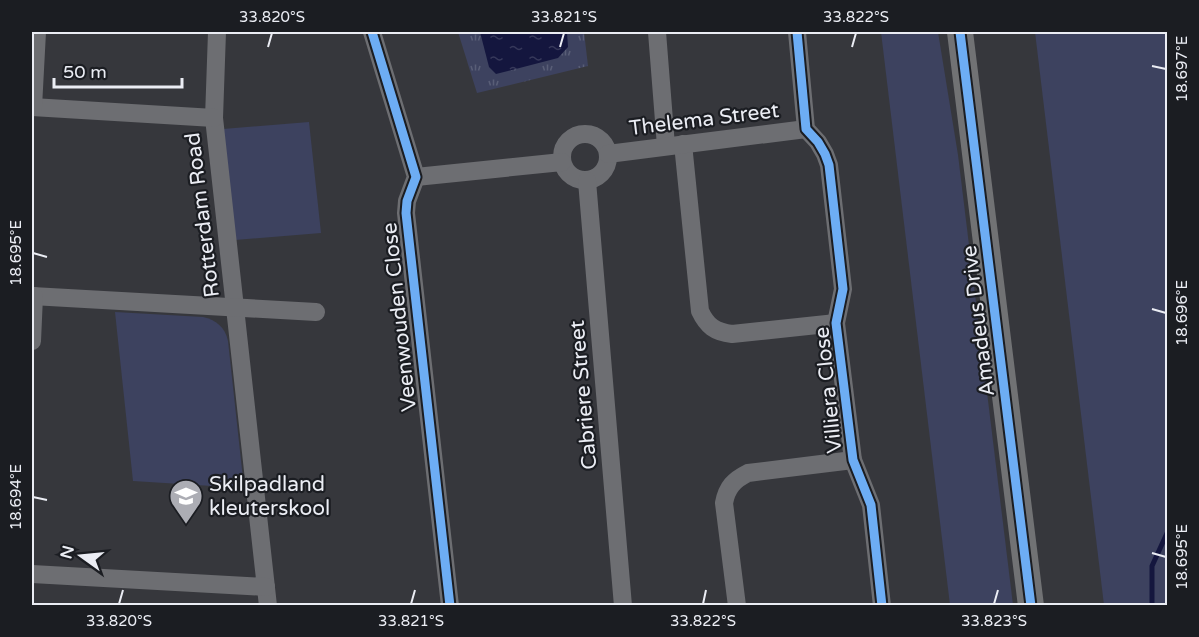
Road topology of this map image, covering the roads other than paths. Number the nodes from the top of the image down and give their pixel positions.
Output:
1 (37, 32) edge
2 (217, 32) edge
3 (372, 32) edge
4 (657, 32) edge
5 (797, 32) edge
6 (960, 32) edge
7 (32, 107) edge
8 (214, 118) junction
9 (806, 129) junction
10 (674, 145) junction
11 (608, 154) junction
12 (562, 162) junction
13 (416, 177) junction
14 (587, 181) junction
15 (33, 296) edge
16 (235, 309) junction
17 (316, 312) dead end
18 (836, 323) junction
19 (32, 341) edge
20 (853, 460) junction
21 (32, 574) edge
22 (266, 587) junction
23 (268, 606) edge
24 (450, 606) edge
25 (623, 606) edge
26 (737, 606) edge
27 (882, 606) edge
28 (1031, 606) edge

1 - 7 street
2 - 8 street
3 - 13 street
4 - 10 street
5 - 9 street
6 - 28 street, Amadeus Drive
7 - 8 street, Rotterdam Road
8 - 16 street, Rotterdam Road
9 - 10 street, Thelema Street
9 - 18 street, Villiera Close
10 - 11 street, Thelema Street
10 - 18 street
11 - 12 street
11 - 14 street
12 - 13 street
12 - 14 street
13 - 24 street, Veenwouden Close
14 - 25 street, Cabriere Street
15 - 16 street
15 - 19 street
16 - 17 street
16 - 22 street, Rotterdam Road
18 - 20 street, Villiera Close
20 - 26 street
20 - 27 street, Villiera Close
21 - 22 street
22 - 23 street, Rotterdam Road

